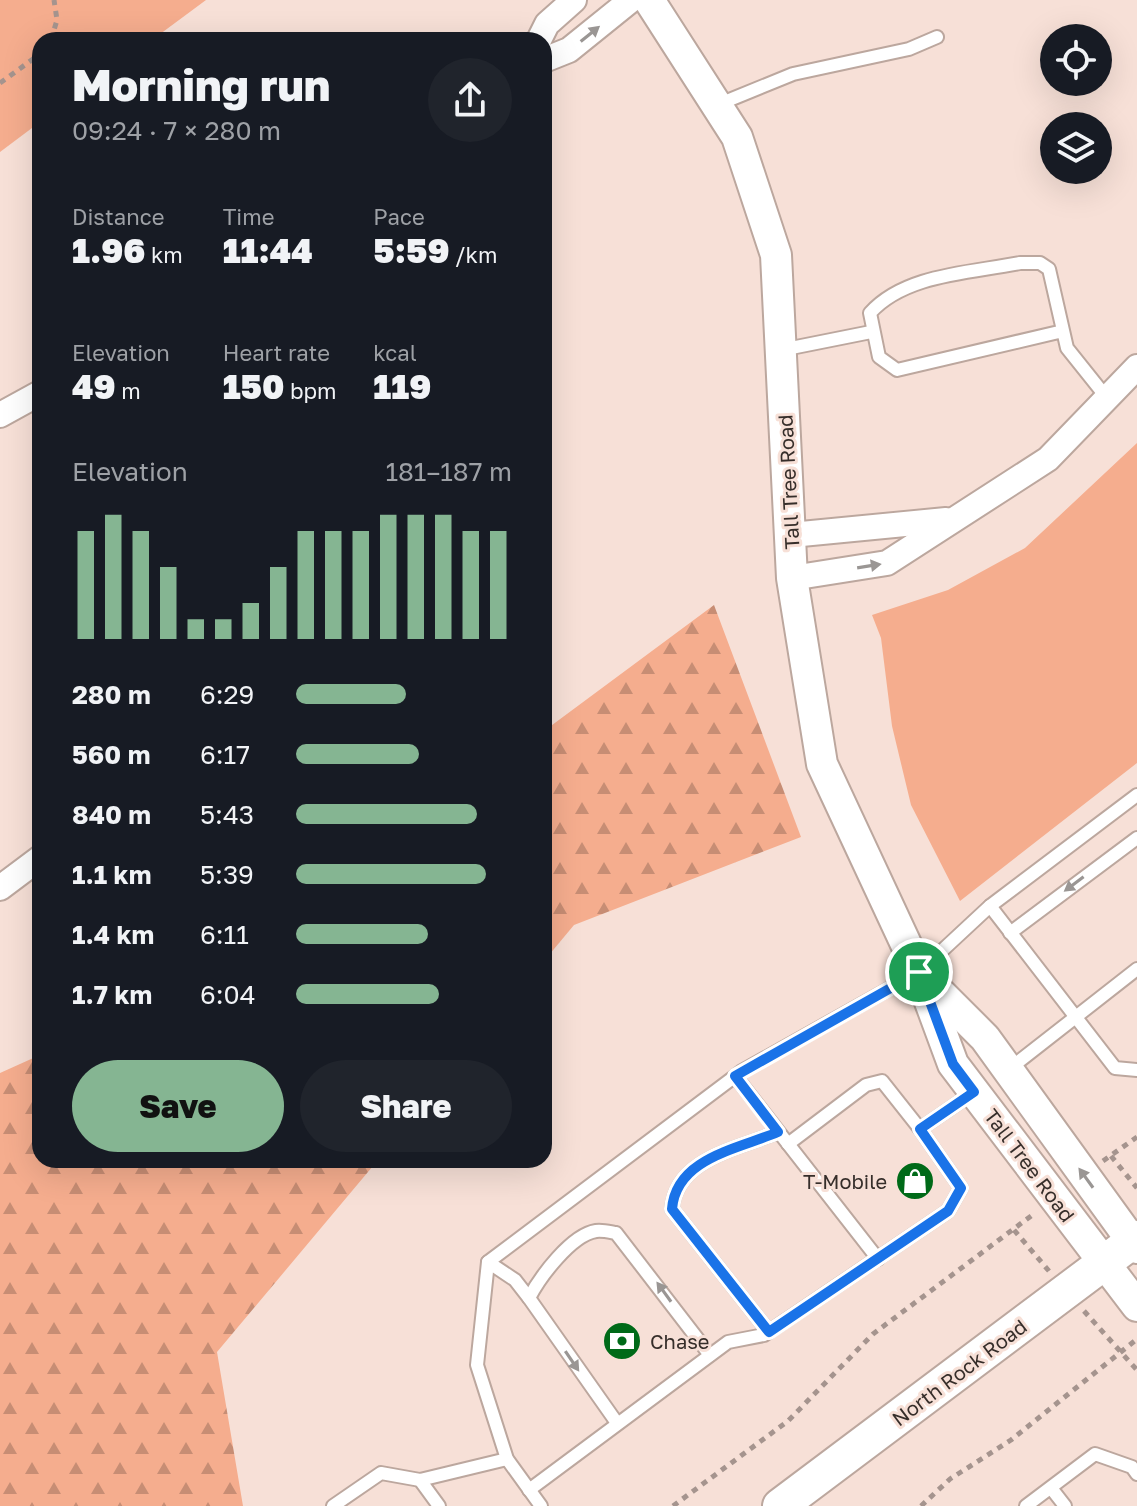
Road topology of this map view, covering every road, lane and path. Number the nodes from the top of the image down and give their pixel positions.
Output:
1 (54, 0) edge
2 (574, 0) edge
3 (631, 0) edge
4 (649, 0) edge
5 (53, 32) edge
6 (543, 32) edge
7 (937, 37) dead end
8 (552, 57) edge
9 (32, 60) edge
10 (0, 83) edge
11 (717, 105) junction
12 (1063, 331) junction
13 (871, 332) junction
14 (781, 350) junction
15 (1137, 367) edge
16 (32, 397) edge
17 (1107, 398) junction
18 (0, 415) edge
19 (953, 519) junction
20 (791, 535) junction
21 (792, 578) junction
22 (1137, 795) edge
23 (1137, 838) edge
24 (32, 864) edge
25 (0, 888) edge
26 (990, 906) junction
27 (1010, 933) junction
28 (1137, 969) edge
29 (919, 972) junction
30 (1075, 1016) junction
31 (1008, 1070) junction
32 (1137, 1070) edge
33 (735, 1076) junction
34 (974, 1092) junction
35 (920, 1129) junction
36 (778, 1132) junction
37 (1137, 1137) edge
38 (788, 1144) junction
39 (1137, 1188) edge
40 (1034, 1214) dead end
41 (1135, 1243) edge
42 (878, 1259) junction
43 (488, 1262) junction
44 (1105, 1262) junction
45 (529, 1298) junction
46 (1137, 1306) edge
47 (769, 1332) junction
48 (1137, 1339) edge
49 (1120, 1352) junction
50 (710, 1355) junction
51 (1137, 1370) edge
52 (617, 1423) junction
53 (507, 1459) junction
54 (1137, 1474) edge
55 (420, 1480) junction
56 (1051, 1488) junction
57 (529, 1490) junction
58 (333, 1506) edge
59 (439, 1506) edge
60 (541, 1506) edge
61 (673, 1506) edge
62 (780, 1506) edge
63 (921, 1506) edge
64 (1026, 1506) edge
65 (1065, 1506) edge

1 - 5 path
2 - 6 street
8 -> 3 street
4 - 11 street, Tall Tree Road
7 - 11 lane
9 - 10 path
11 - 14 street, Tall Tree Road
12 - 13 lane
12 - 13 lane
12 - 17 lane
13 - 14 lane
14 - 20 street, Tall Tree Road
15 - 17 street
16 - 18 street
17 - 19 street
19 - 20 street
21 -> 19 street
20 - 21 street, Tall Tree Road
21 - 29 street, Tall Tree Road
22 - 26 lane
23 -> 27 lane
24 - 25 street
26 - 27 lane
26 - 29 lane
27 - 30 lane
28 - 30 lane
29 - 31 street, Tall Tree Road
29 - 33 lane
29 - 34 street, Tall Tree Road
30 - 31 lane
30 - 32 lane
41 -> 31 street, Tall Tree Road
33 - 36 lane
33 - 43 lane
34 - 35 lane
34 - 44 street, Tall Tree Road
35 - 38 lane
35 - 42 lane
36 - 38 lane
36 - 47 lane
37 - 39 path
38 - 42 lane
40 - 61 path
41 - 44 main road, North Rock Road
42 - 47 lane
43 - 45 lane
43 - 53 lane
44 - 46 street, Tall Tree Road
44 - 62 main road, North Rock Road
50 -> 45 lane
45 -> 52 lane
47 - 50 lane
48 - 49 path
49 - 51 path
49 - 63 path
50 - 52 lane
52 - 57 lane
53 - 55 lane
53 - 57 lane
54 - 56 lane
55 - 58 lane
55 - 59 lane
56 - 64 lane
56 - 65 lane
57 - 60 lane

